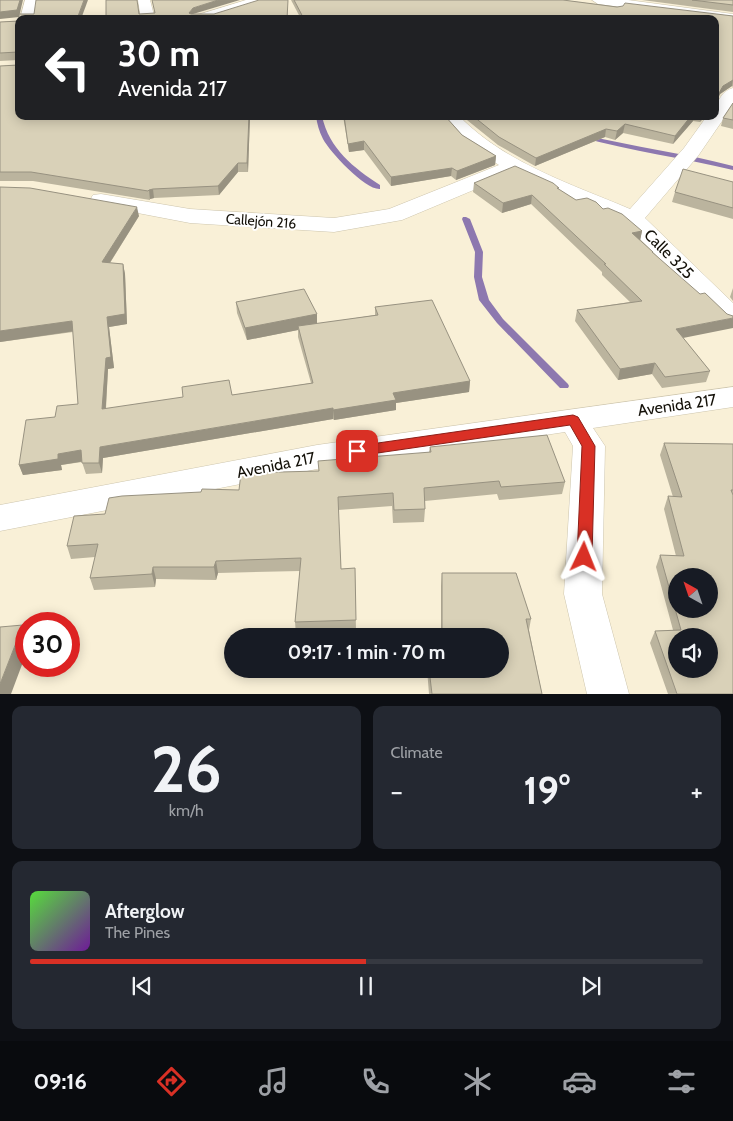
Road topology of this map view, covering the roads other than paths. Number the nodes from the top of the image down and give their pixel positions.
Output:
1 (31, 0) edge
2 (144, 0) edge
3 (259, 0) edge
4 (592, 2) edge
5 (28, 15) edge
6 (147, 15) edge
7 (212, 15) edge
8 (668, 15) edge
9 (707, 15) edge
10 (719, 16) edge
11 (733, 18) edge
12 (719, 23) edge
13 (733, 25) edge
14 (719, 90) edge
15 (733, 92) edge
16 (719, 112) edge
17 (454, 120) edge
18 (713, 120) edge
19 (514, 166) junction
20 (82, 197) edge
21 (633, 219) junction
22 (733, 317) edge
23 (733, 397) edge
24 (573, 420) junction
25 (0, 518) edge
26 (608, 694) edge

1 - 5 street
2 - 6 street
3 - 7 street
4 - 8 street
4 - 9 street
10 - 11 street
12 - 13 street
14 - 15 street
15 - 16 street, Calle 325
17 - 19 street
18 - 21 street, Calle 325
19 - 20 street, Callejón 216
19 - 21 street
21 - 22 street, Calle 325
23 - 24 street, Avenida 217
24 - 25 street, Avenida 217
24 - 26 street

